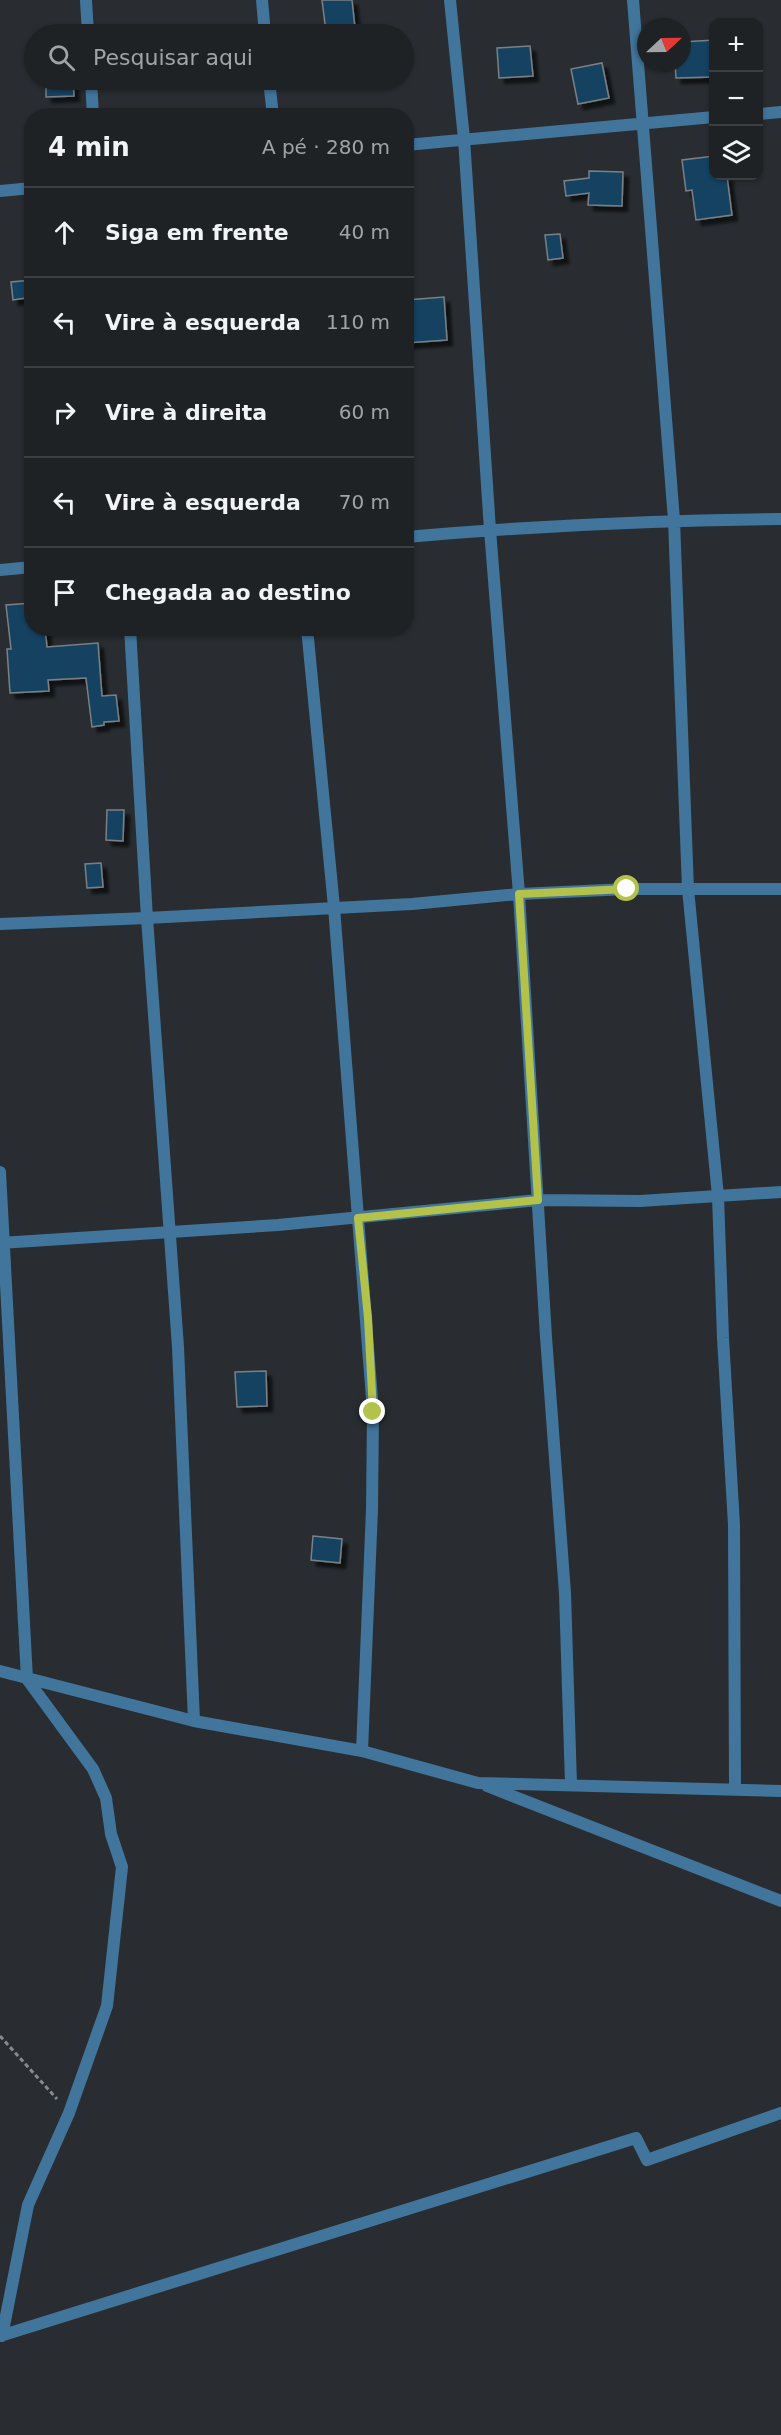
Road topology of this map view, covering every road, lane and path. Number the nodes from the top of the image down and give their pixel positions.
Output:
1 (86, 0) edge
2 (262, 0) edge
3 (450, 0) edge
4 (633, 0) edge
5 (87, 24) edge
6 (264, 24) edge
7 (92, 90) edge
8 (270, 90) edge
9 (93, 108) edge
10 (272, 108) edge
11 (781, 112) edge
12 (763, 114) edge
13 (709, 117) edge
14 (644, 122) junction
15 (464, 139) junction
16 (414, 144) edge
17 (24, 189) edge
18 (0, 191) edge
19 (781, 519) edge
20 (674, 520) junction
21 (490, 530) junction
22 (414, 536) edge
23 (24, 568) edge
24 (0, 570) edge
25 (130, 636) edge
26 (308, 636) edge
27 (781, 888) edge
28 (688, 889) junction
29 (519, 894) junction
30 (334, 907) junction
31 (147, 918) junction
32 (0, 924) edge
33 (0, 1172) edge
34 (781, 1192) edge
35 (718, 1196) junction
36 (538, 1200) junction
37 (358, 1218) junction
38 (170, 1230) junction
39 (2, 1243) edge
40 (0, 1671) edge
41 (27, 1679) junction
42 (194, 1721) junction
43 (363, 1751) junction
44 (478, 1783) junction
45 (571, 1784) junction
46 (735, 1788) junction
47 (781, 1791) edge
48 (781, 1901) edge
49 (0, 2036) edge
50 (69, 2113) junction
51 (781, 2113) edge
52 (1, 2336) edge

1 - 5 street
2 - 6 street
3 - 15 street
4 - 14 street
7 - 9 street
8 - 10 street
11 - 12 street
13 - 14 street
14 - 15 street
14 - 20 street
15 - 16 street
15 - 21 street
17 - 18 street
19 - 20 street
20 - 21 street
20 - 28 street
21 - 22 street
21 - 29 street
23 - 24 street
25 - 31 street
26 - 30 street
27 - 28 street
28 - 29 street
28 - 35 street
29 - 30 street
29 - 36 street
30 - 31 street
30 - 37 street
31 - 32 street
31 - 38 street
33 - 39 street
34 - 35 street
35 - 36 street
35 - 46 street
36 - 37 street
36 - 45 street
37 - 38 street
37 - 43 street
38 - 39 street
38 - 42 street
39 - 41 street
40 - 41 street
41 - 42 street
41 - 50 street
42 - 43 street
43 - 44 street
44 - 45 street
44 - 48 street
45 - 46 street
46 - 47 street
49 - 50 path
50 - 52 street
51 - 52 street

